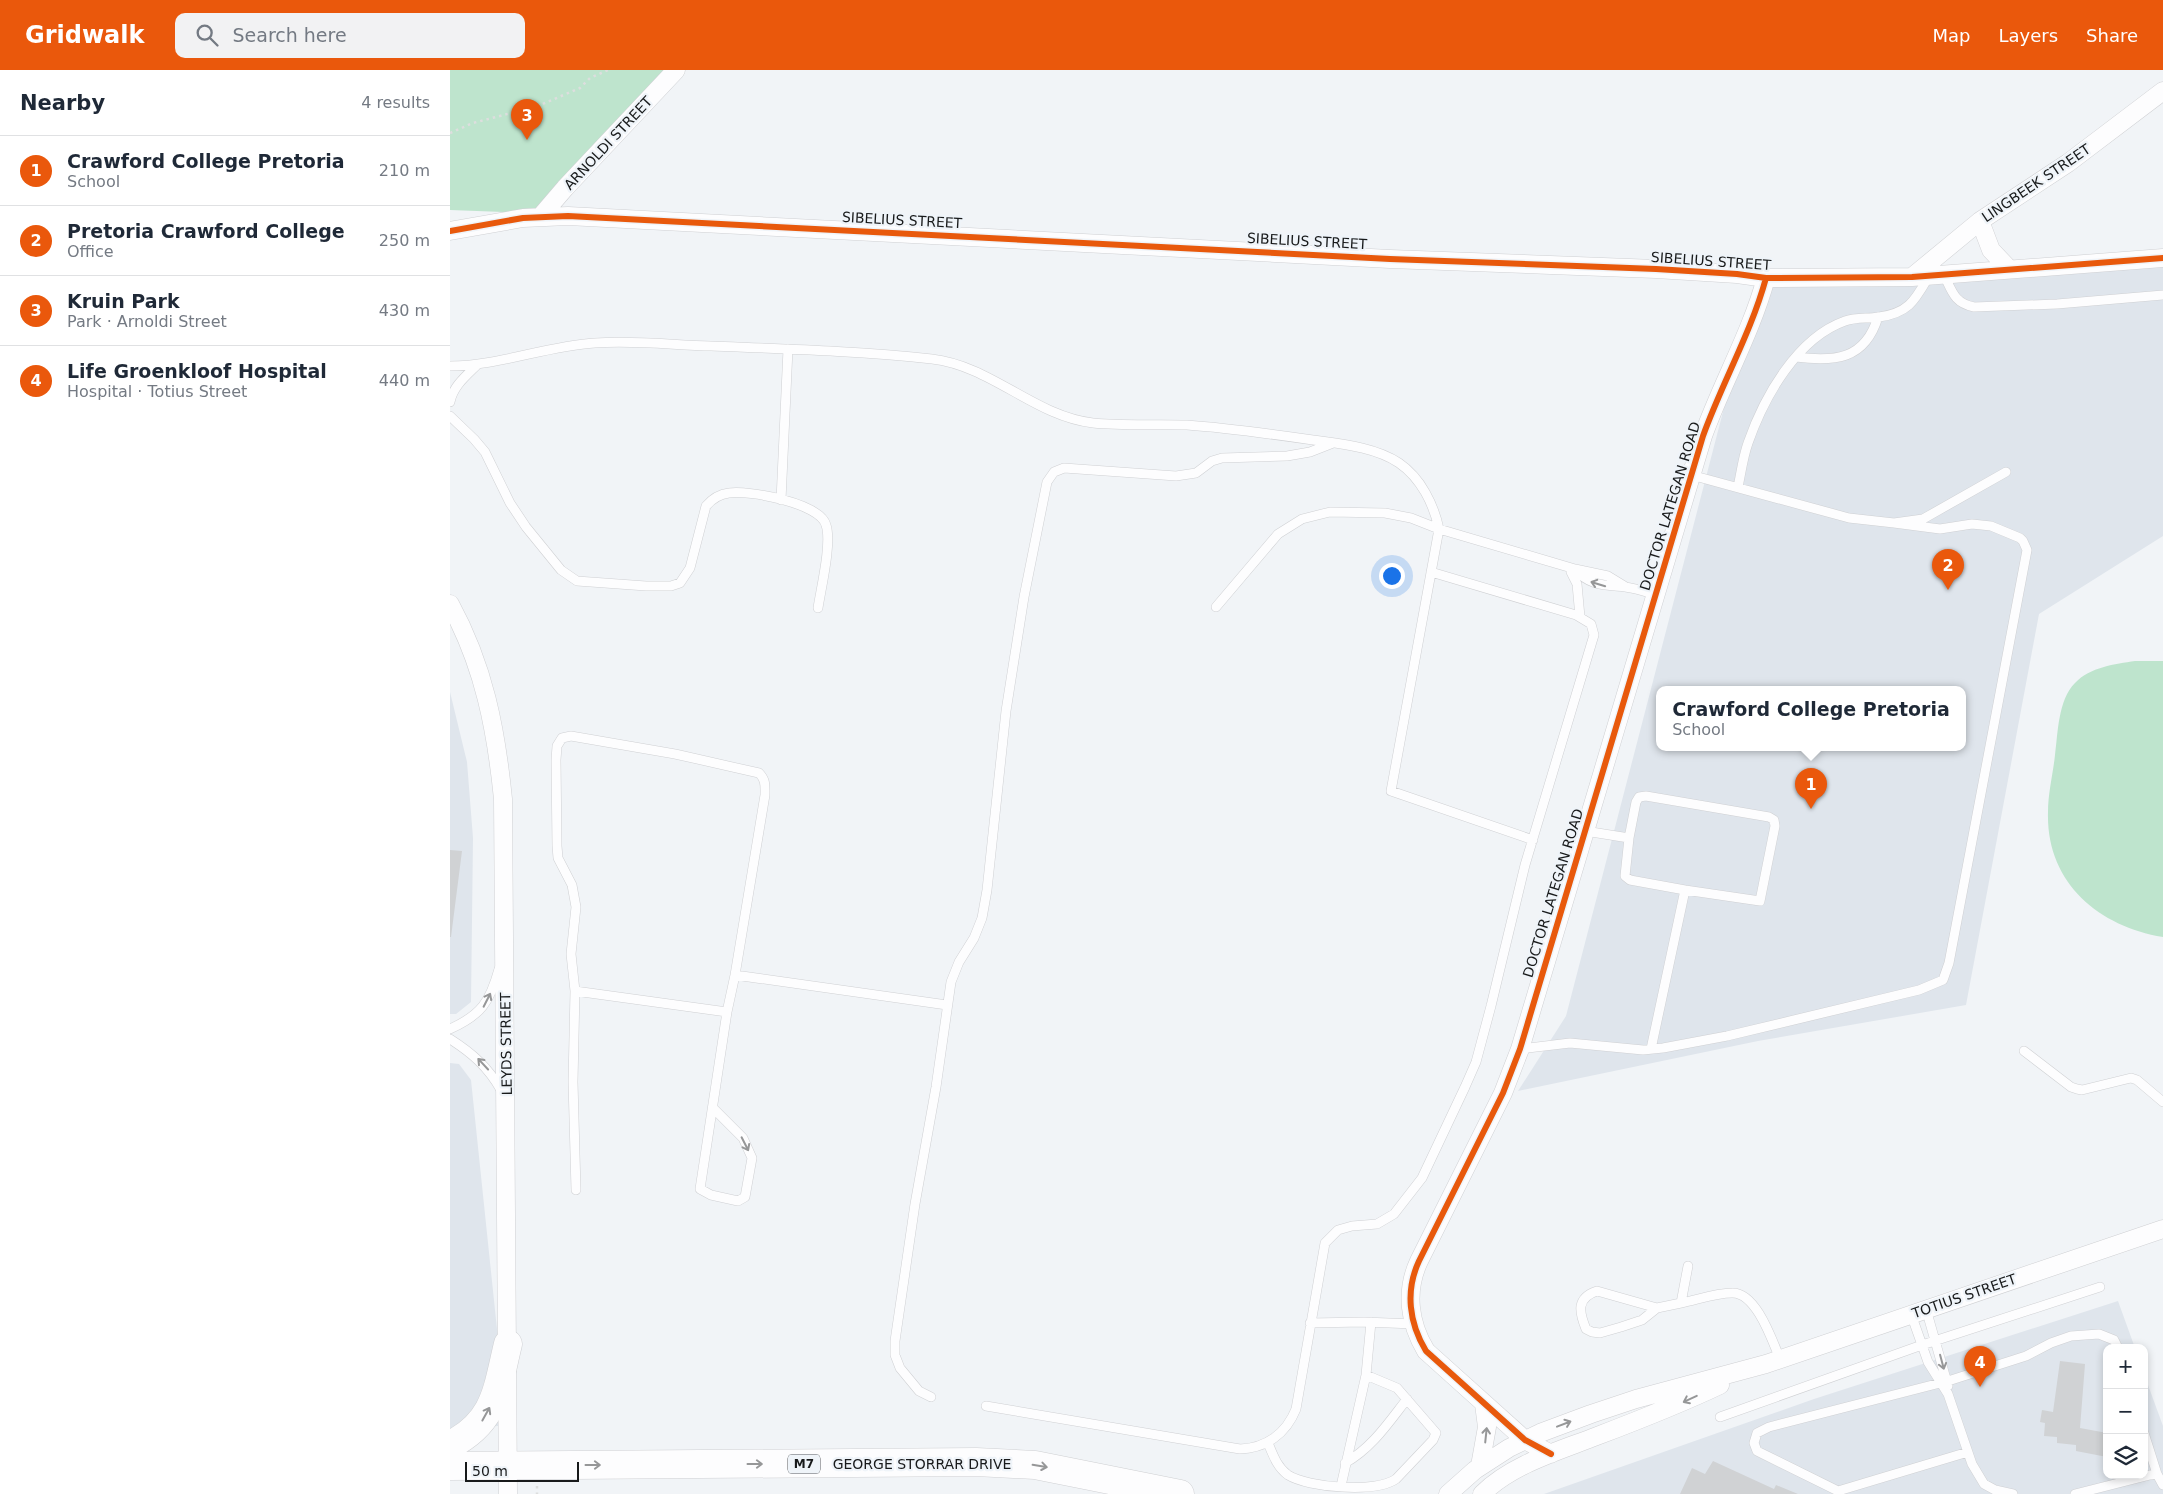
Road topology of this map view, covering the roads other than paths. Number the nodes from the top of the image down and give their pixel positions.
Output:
1 (676, 70) edge
2 (2163, 91) edge
3 (541, 216) junction
4 (1980, 221) junction
5 (450, 231) edge
6 (2163, 258) edge
7 (2009, 269) junction
8 (1928, 276) junction
9 (1766, 278) junction
10 (2163, 295) edge
11 (1878, 318) junction
12 (788, 349) junction
13 (1796, 357) junction
14 (478, 364) junction
15 (450, 366) edge
16 (450, 402) edge
17 (450, 416) edge
18 (1333, 443) junction
19 (2006, 472) dead end
20 (1691, 475) junction
21 (1738, 487) junction
22 (781, 500) junction
23 (1894, 523) junction
24 (1439, 529) junction
25 (1565, 566) junction
26 (1431, 572) junction
27 (1656, 595) junction
28 (450, 604) edge
29 (1216, 606) dead end
30 (818, 608) dead end
31 (1580, 617) junction
32 (1585, 831) junction
33 (1629, 838) junction
34 (1533, 840) junction
35 (1685, 890) junction
36 (504, 948) junction
37 (735, 974) junction
38 (575, 991) junction
39 (947, 1005) junction
40 (728, 1012) junction
41 (450, 1029) edge
42 (450, 1039) edge
43 (1520, 1049) junction
44 (1651, 1049) junction
45 (2024, 1051) dead end
46 (507, 1098) junction
47 (2163, 1102) edge
48 (713, 1108) junction
49 (576, 1190) dead end
50 (2163, 1229) edge
51 (1688, 1266) dead end
52 (2100, 1287) dead end
53 (1681, 1303) junction
54 (1657, 1308) junction
55 (1919, 1312) junction
56 (1371, 1322) junction
57 (1310, 1323) junction
58 (1414, 1324) junction
59 (1936, 1341) junction
60 (508, 1344) junction
61 (1922, 1344) junction
62 (2116, 1344) edge
63 (1773, 1362) junction
64 (1366, 1375) junction
65 (1943, 1382) junction
66 (931, 1396) dead end
67 (1407, 1399) junction
68 (1484, 1404) junction
69 (986, 1406) dead end
70 (1720, 1416) dead end
71 (2144, 1434) edge
72 (1525, 1440) junction
73 (1268, 1443) junction
74 (450, 1445) edge
75 (1968, 1452) junction
76 (1551, 1454) junction
77 (1345, 1462) junction
78 (509, 1465) junction
79 (450, 1466) edge
80 (1480, 1466) junction
81 (1515, 1470) junction
82 (2157, 1474) junction
83 (2163, 1485) edge
84 (1341, 1486) junction
85 (508, 1494) edge
86 (1180, 1494) edge
87 (1448, 1494) edge
88 (1482, 1494) edge
89 (2012, 1494) edge
90 (2075, 1494) edge

1 - 3 street, ARNOLDI STREET
2 - 4 street, LINGBEEK STREET
3 - 5 street, SIBELIUS STREET
3 - 9 street, SIBELIUS STREET
4 - 7 street
4 - 8 street, LINGBEEK STREET
6 - 7 street, SIBELIUS STREET
7 - 8 street, SIBELIUS STREET
8 - 9 street, SIBELIUS STREET
8 - 10 lane
8 - 11 lane
9 - 20 street, DOCTOR LATEGAN ROAD
11 - 13 lane
11 - 13 lane
12 - 14 lane
12 - 18 lane
12 - 22 lane
13 - 21 lane
14 - 15 lane
14 - 16 lane
17 - 22 lane
18 - 24 lane
18 - 39 lane
19 - 23 lane
20 - 21 lane
20 - 27 street, DOCTOR LATEGAN ROAD
21 - 23 lane
22 - 30 lane
23 - 44 lane
24 - 25 lane
24 - 26 lane
24 - 29 lane
25 - 27 lane
25 - 31 lane
26 - 31 lane
26 - 34 lane
27 - 32 street, DOCTOR LATEGAN ROAD
28 - 36 street, LEYDS STREET
31 - 34 lane
32 - 33 lane
32 - 43 street, DOCTOR LATEGAN ROAD
33 - 35 lane
33 - 35 lane
34 - 57 lane
35 - 44 lane
41 -> 36 lane
36 - 46 street, LEYDS STREET
37 - 38 lane
37 - 39 lane
37 - 40 lane
38 - 40 lane
38 - 49 lane
39 - 66 lane
40 - 48 lane
46 -> 42 lane
43 - 44 lane
43 - 58 street, DOCTOR LATEGAN ROAD
45 - 47 lane
46 - 60 street, LEYDS STREET
48 -> 48 lane
50 - 55 street, TOTIUS STREET
51 - 53 lane
52 - 59 lane
53 - 54 lane
53 - 63 lane
54 - 54 lane
55 - 59 lane
55 - 61 lane
55 - 63 street, TOTIUS STREET
56 - 57 lane
56 - 58 lane
56 - 64 lane
57 - 73 lane
58 - 68 street, DOCTOR LATEGAN ROAD
59 - 61 lane
59 -> 65 lane
74 -> 60 main road
60 - 78 street, LEYDS STREET
61 - 65 lane
61 - 70 lane
62 - 65 lane
72 -> 63 street, TOTIUS STREET
63 -> 76 street, TOTIUS STREET
64 - 67 lane
64 - 77 lane
65 - 75 lane
65 - 75 lane
67 - 77 lane
67 - 84 lane
68 - 72 street, DOCTOR LATEGAN ROAD
80 -> 68 street
69 - 73 lane
71 - 82 lane
72 - 76 street, DOCTOR LATEGAN ROAD
72 - 80 street, TOTIUS STREET
72 - 81 street
73 - 84 lane
75 - 89 lane
76 - 81 street, TOTIUS STREET
77 - 84 lane
78 - 79 main road, GEORGE STORRAR DRIVE / M7
78 - 85 street, LEYDS STREET
78 -> 86 main road, GEORGE STORRAR DRIVE / M7
80 - 87 street, TOTIUS STREET
81 - 88 street, TOTIUS STREET
82 - 83 lane
82 - 90 lane

